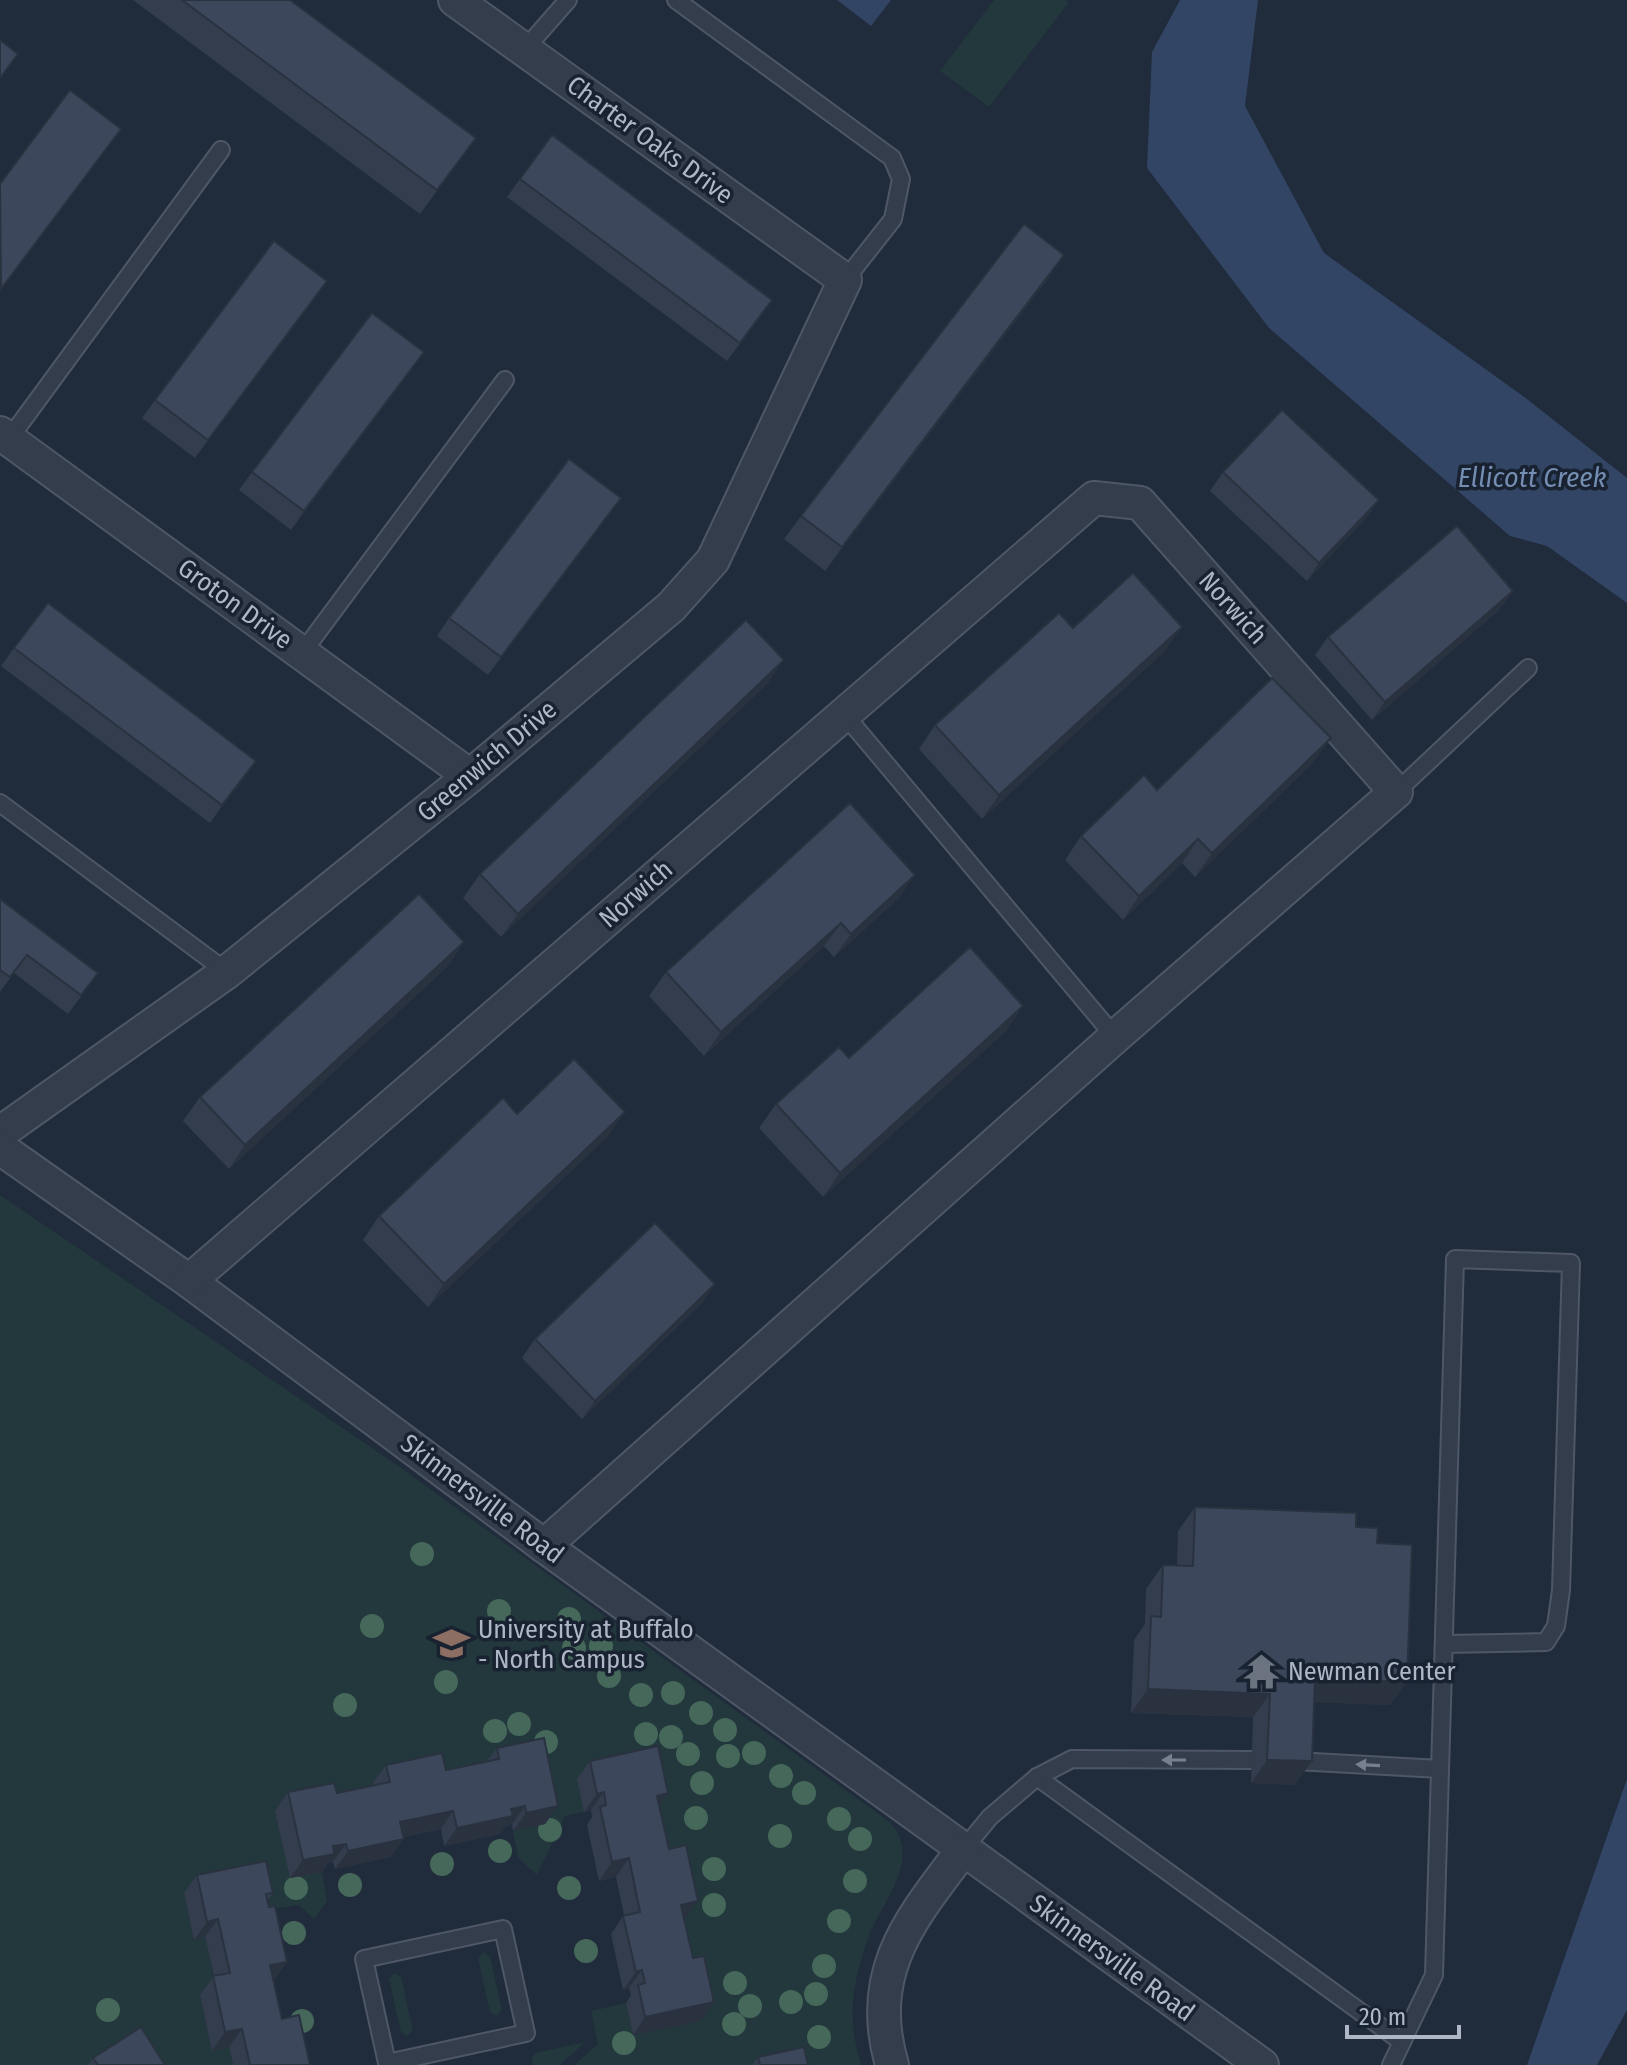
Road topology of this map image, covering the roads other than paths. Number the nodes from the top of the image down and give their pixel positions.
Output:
1 (455, 0) edge
2 (568, 0) edge
3 (676, 0) edge
4 (525, 49) junction
5 (221, 150) dead end
6 (845, 280) junction
7 (505, 380) dead end
8 (4, 436) edge
9 (302, 653) junction
10 (1528, 668) dead end
11 (844, 714) junction
12 (470, 776) junction
13 (1396, 792) junction
14 (0, 803) edge
15 (227, 972) junction
16 (1115, 1037) junction
17 (0, 1133) edge
18 (0, 1148) edge
19 (189, 1281) junction
20 (544, 1546) junction
21 (1444, 1644) junction
22 (1252, 1760) dead end
23 (1296, 1761) edge
24 (1440, 1769) junction
25 (1037, 1777) junction
26 (962, 1851) junction
27 (364, 1959) joint
28 (1402, 2042) junction
29 (892, 2065) edge
30 (1262, 2065) edge
31 (1391, 2065) edge

1 - 4 street, Charter Oaks Drive
2 - 4 lane
3 - 6 lane
4 - 6 street, Charter Oaks Drive
5 - 8 lane
6 - 12 street, Greenwich Drive
7 - 9 lane
8 - 9 street, Groton Drive
9 - 12 street, Groton Drive
10 - 13 lane
11 - 13 street, Norwich
11 - 16 lane
11 - 19 street, Norwich
12 - 15 street, Greenwich Drive
13 - 16 street
14 - 15 lane
15 - 17 street, Greenwich Drive
16 - 20 street
18 - 19 street, Skinnersville Road
19 - 20 street, Skinnersville Road
20 - 26 street, Skinnersville Road
21 - 21 lane
21 - 24 lane
22 -> 25 lane
24 -> 23 lane
24 - 28 lane
25 - 26 lane
25 - 28 lane
26 - 29 street
26 - 30 street, Skinnersville Road
27 - 27 lane
28 - 31 lane

